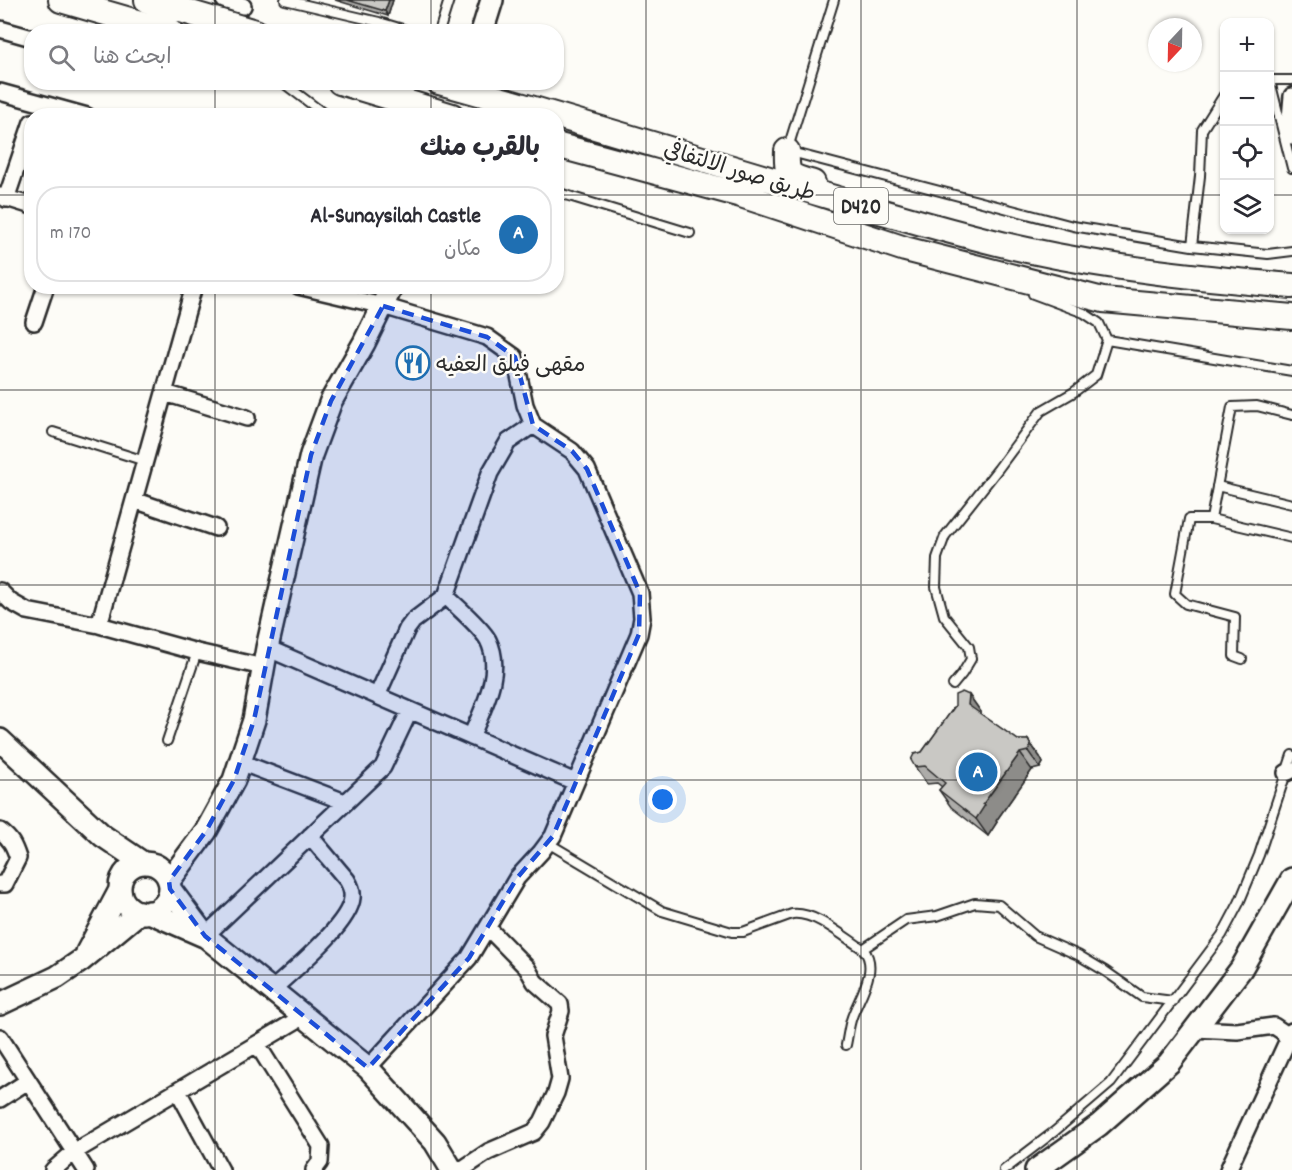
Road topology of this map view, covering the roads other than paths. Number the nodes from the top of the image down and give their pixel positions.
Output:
1 (62, 0) edge
2 (147, 0) edge
3 (224, 0) edge
4 (285, 0) edge
5 (449, 0) edge
6 (481, 0) edge
7 (492, 0) edge
8 (834, 0) edge
9 (248, 17) edge
10 (144, 24) edge
11 (386, 24) edge
12 (442, 24) edge
13 (474, 24) edge
14 (484, 24) edge
15 (1, 32) edge
16 (24, 36) edge
17 (1292, 80) edge
18 (1274, 81) edge
19 (293, 90) edge
20 (366, 90) edge
21 (468, 90) edge
22 (494, 90) edge
23 (0, 92) edge
24 (379, 94) junction
25 (1292, 97) edge
26 (1274, 100) edge
27 (508, 101) junction
28 (1220, 101) edge
29 (34, 108) edge
30 (316, 108) edge
31 (401, 108) edge
32 (426, 108) edge
33 (532, 108) edge
34 (564, 118) edge
35 (1292, 136) edge
36 (24, 143) edge
37 (564, 147) edge
38 (787, 151) junction
39 (704, 159) junction
40 (1292, 168) edge
41 (564, 194) edge
42 (3, 197) edge
43 (24, 204) edge
44 (884, 213) junction
45 (690, 233) dead end
46 (1192, 246) junction
47 (1292, 251) edge
48 (982, 270) junction
49 (1292, 273) edge
50 (1263, 283) junction
51 (1013, 285) dead end
52 (1292, 285) edge
53 (1023, 290) dead end
54 (43, 294) edge
55 (192, 294) edge
56 (332, 294) edge
57 (388, 294) edge
58 (383, 306) junction
59 (1286, 318) edge
60 (34, 322) dead end
61 (1107, 340) junction
62 (1292, 371) edge
63 (165, 393) junction
64 (1292, 415) edge
65 (247, 418) dead end
66 (532, 425) junction
67 (53, 432) dead end
68 (145, 461) junction
69 (1216, 486) junction
70 (134, 500) junction
71 (1292, 504) edge
72 (1211, 519) junction
73 (216, 528) dead end
74 (1292, 538) edge
75 (0, 591) edge
76 (446, 596) junction
77 (99, 625) junction
78 (198, 652) junction
79 (265, 657) junction
80 (1242, 659) dead end
81 (953, 685) dead end
82 (377, 696) junction
83 (410, 710) junction
84 (471, 737) junction
85 (0, 740) edge
86 (167, 741) dead end
87 (1292, 755) edge
88 (240, 762) junction
89 (1289, 772) edge
90 (575, 782) junction
91 (345, 802) junction
92 (0, 831) edge
93 (103, 836) junction
94 (310, 836) junction
95 (197, 843) junction
96 (548, 843) junction
97 (148, 863) junction
98 (1292, 879) edge
99 (121, 883) junction
100 (0, 884) edge
101 (169, 885) junction
102 (144, 912) junction
103 (488, 928) junction
104 (205, 936) junction
105 (863, 949) junction
106 (82, 960) junction
107 (272, 990) junction
108 (1173, 1001) junction
109 (0, 1004) edge
110 (304, 1016) junction
111 (1195, 1029) junction
112 (1290, 1036) edge
113 (0, 1037) edge
114 (257, 1044) junction
115 (846, 1045) dead end
116 (368, 1068) junction
117 (28, 1081) junction
118 (178, 1091) junction
119 (0, 1099) edge
120 (74, 1152) junction
121 (53, 1170) edge
122 (86, 1170) edge
123 (220, 1170) edge
124 (314, 1170) edge
125 (452, 1170) edge
126 (460, 1170) edge
127 (1004, 1170) edge
128 (1036, 1170) edge
129 (1228, 1170) edge

1 - 10 main road
2 - 9 main road
3 - 9 street
4 - 11 lane
5 - 12 lane
6 - 13 street
7 - 14 street
8 - 38 lane
15 - 16 street
17 - 18 lane
19 - 30 lane
20 - 24 main road
21 - 27 main road, طريق صور الالتفافي / D420
22 - 27 street
23 - 29 street
24 - 31 street
24 - 32 main road
25 - 35 street
26 - 40 lane
27 - 33 main road, طريق صور الالتفافي / D420
28 - 46 lane
34 - 39 main road, طريق صور الالتفافي / D420
36 - 42 street
37 - 48 main road, طريق صور الالتفافي / D420
38 - 39 main road
38 - 44 main road
38 - 46 lane
39 - 44 main road, طريق صور الالتفافي / D420
41 - 45 lane
42 - 43 street
44 - 50 main road, طريق صور الالتفافي / D420
46 - 47 lane
48 - 51 lane
48 - 59 main road, طريق صور الالتفافي / D420
49 - 50 main road
50 - 52 main road, طريق صور الالتفافي / D420
53 - 61 lane
54 - 60 street
55 - 63 street
56 - 58 street
57 - 58 street
58 - 66 street
58 - 79 street
61 - 62 lane
61 - 81 lane
63 - 65 street
63 - 68 street
64 - 69 lane
66 - 76 street
66 - 90 street
67 - 68 lane
68 - 70 street
69 - 71 lane
69 - 72 lane
70 - 73 street
70 - 77 street
72 - 74 lane
72 - 80 lane
75 - 77 street
76 - 82 street
76 - 84 street
77 - 78 street
78 - 79 street
78 - 86 lane
79 - 82 street
79 - 88 street
82 - 83 street
83 - 84 street
83 - 91 street
84 - 90 street
85 - 93 street
87 - 89 lane
88 - 91 street
88 - 95 street
89 - 108 lane
90 - 96 street
91 - 94 street
92 - 100 street
93 - 97 street
93 - 99 street
94 - 104 street
94 - 107 street
95 - 97 street
95 - 101 street
96 - 103 street
96 - 105 lane
97 - 99 street
97 - 101 street
98 - 111 street
99 - 102 street
99 - 106 street
101 - 102 street
101 - 104 street
102 - 104 street
102 - 106 street
103 - 116 street
103 - 126 street
104 - 107 street
105 - 108 lane
105 - 115 lane
106 - 109 street
107 - 110 street
108 - 127 lane
110 - 114 street
110 - 116 street
111 - 112 street
111 - 128 street
112 - 129 street
113 - 117 street
114 - 118 street
114 - 124 street
116 - 125 street
117 - 119 street
117 - 120 street
118 - 120 street
118 - 123 street
120 - 121 street
120 - 122 street

